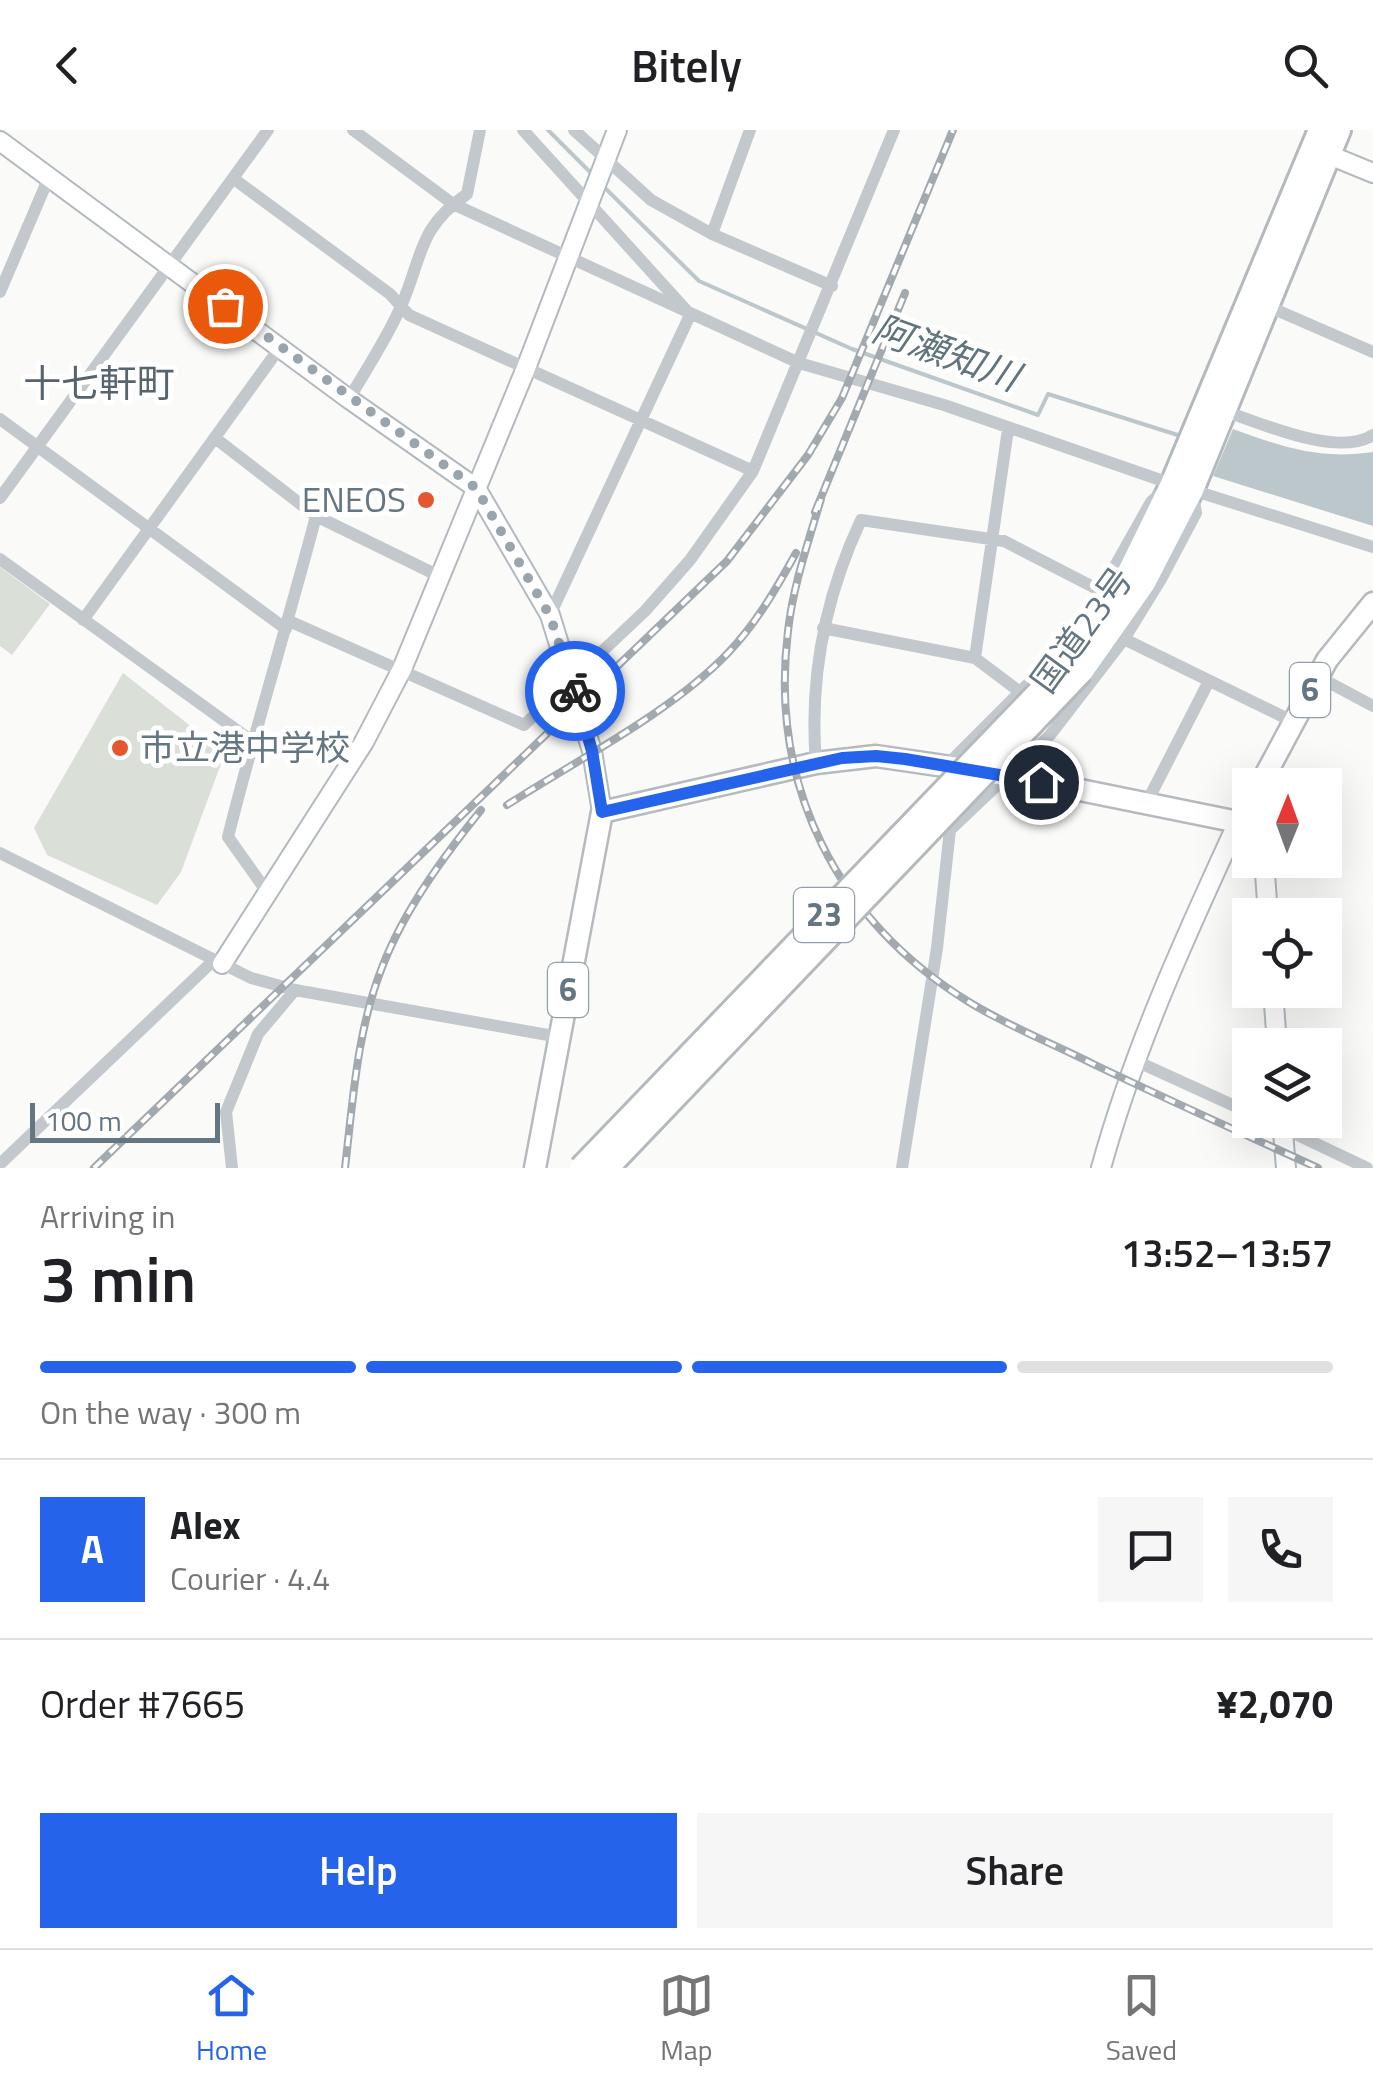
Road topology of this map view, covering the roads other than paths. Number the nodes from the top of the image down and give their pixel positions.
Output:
1 (268, 130) edge
2 (353, 130) edge
3 (480, 130) edge
4 (523, 130) edge
5 (574, 130) edge
6 (617, 130) edge
7 (750, 130) edge
8 (894, 130) edge
9 (1339, 130) edge
10 (0, 141) edge
11 (1320, 144) edge
12 (604, 166) junction
13 (1373, 174) edge
14 (49, 177) junction
15 (234, 179) junction
16 (592, 197) junction
17 (453, 204) junction
18 (712, 234) junction
19 (569, 257) junction
20 (169, 264) junction
21 (830, 290) junction
22 (0, 292) edge
23 (402, 305) junction
24 (1267, 306) junction
25 (690, 314) junction
26 (281, 346) junction
27 (1373, 352) edge
28 (799, 363) junction
29 (526, 368) junction
30 (350, 399) junction
31 (1213, 411) junction
32 (0, 419) edge
33 (642, 420) junction
34 (1008, 428) junction
35 (1373, 435) edge
36 (215, 438) junction
37 (38, 447) junction
38 (753, 471) junction
39 (1186, 486) junction
40 (476, 488) junction
41 (0, 498) edge
42 (316, 516) junction
43 (149, 528) junction
44 (990, 540) junction
45 (1373, 547) edge
46 (0, 559) edge
47 (439, 576) junction
48 (1101, 591) junction
49 (1373, 603) edge
50 (550, 616) junction
51 (83, 620) junction
52 (287, 625) junction
53 (823, 628) junction
54 (1124, 639) junction
55 (974, 658) junction
56 (1075, 667) junction
57 (402, 669) junction
58 (1317, 676) junction
59 (572, 681) junction
60 (1210, 681) junction
61 (1020, 692) junction
62 (1373, 706) edge
63 (1292, 722) junction
64 (252, 741) junction
65 (816, 763) junction
66 (945, 767) junction
67 (1269, 768) edge
68 (1006, 775) junction
69 (1146, 804) junction
70 (602, 812) junction
71 (1232, 821) edge
72 (1232, 835) edge
73 (0, 853) edge
74 (267, 892) junction
75 (218, 963) junction
76 (295, 990) junction
77 (559, 1036) junction
78 (1136, 1060) junction
79 (1232, 1105) edge
80 (1280, 1138) edge
81 (1308, 1138) edge
82 (0, 1164) edge
83 (232, 1168) edge
84 (534, 1168) edge
85 (581, 1168) edge
86 (607, 1168) edge
87 (902, 1168) edge
88 (1101, 1168) edge
89 (1286, 1168) edge
90 (1367, 1168) edge

1 - 15 street
2 - 17 street
3 - 17 street
4 - 16 street
5 - 12 street
6 - 12 street
7 - 18 street
8 - 21 street
9 - 11 highway, 国道23号 / 23
10 - 14 street
11 - 13 street
11 - 24 highway, 国道23号 / 23
11 - 31 highway, 国道23号 / 23
12 - 16 street
12 - 18 street
14 - 20 street
14 - 22 street
15 - 20 street
15 - 23 street
16 - 19 street
16 - 25 street
17 - 19 street
17 - 23 street
18 - 21 street
19 - 25 street
19 - 29 street
20 - 26 street
20 - 37 street
21 - 28 street
23 - 29 street
23 - 30 street
24 - 27 street
24 - 31 highway, 国道23号 / 23
25 - 28 street
25 - 33 street
26 - 30 street
26 - 36 street
28 - 34 street
28 - 38 street
29 - 33 street
29 - 40 street
30 - 40 street
31 - 35 street
31 - 39 highway, 国道23号 / 23
31 - 39 highway, 国道23号 / 23
32 - 37 street
33 - 38 street
33 - 50 street
34 - 39 street
34 - 44 street
36 - 42 street
36 - 43 street
37 - 41 street
37 - 43 street
38 - 59 street
39 - 45 street
39 - 48 street
39 - 54 street
39 - 56 highway, 国道23号 / 23
40 - 47 street
40 - 50 street
42 - 47 street
42 - 52 street
43 - 51 street
43 - 52 street
44 - 48 street
44 - 53 street
44 - 55 street
46 - 51 street
47 - 57 street
48 - 61 street
49 - 58 main road, 6
50 - 59 street
51 - 64 street
52 - 57 street
52 - 64 street
53 - 55 street
53 - 65 street
54 - 60 street
54 - 68 street
55 - 61 street
56 - 85 highway, 国道23号 / 23, bridge
56 - 86 highway, 国道23号 / 23, bridge
57 - 59 street
57 - 74 street
58 - 62 street
58 - 63 main road, 6
59 - 70 street
60 - 63 street
60 - 69 street
61 - 66 street
63 - 67 main road, 6
64 - 74 street
65 - 66 main road
65 - 70 main road
66 - 68 main road
68 - 69 main road
68 - 87 street
69 - 71 main road
70 - 77 main road, 6
72 - 78 street
73 - 75 street
74 - 75 street
75 - 76 street
75 - 82 street
76 - 77 street
76 - 83 street
77 - 84 main road, 6
78 - 79 street
78 - 88 street
80 - 89 street
81 - 90 street

